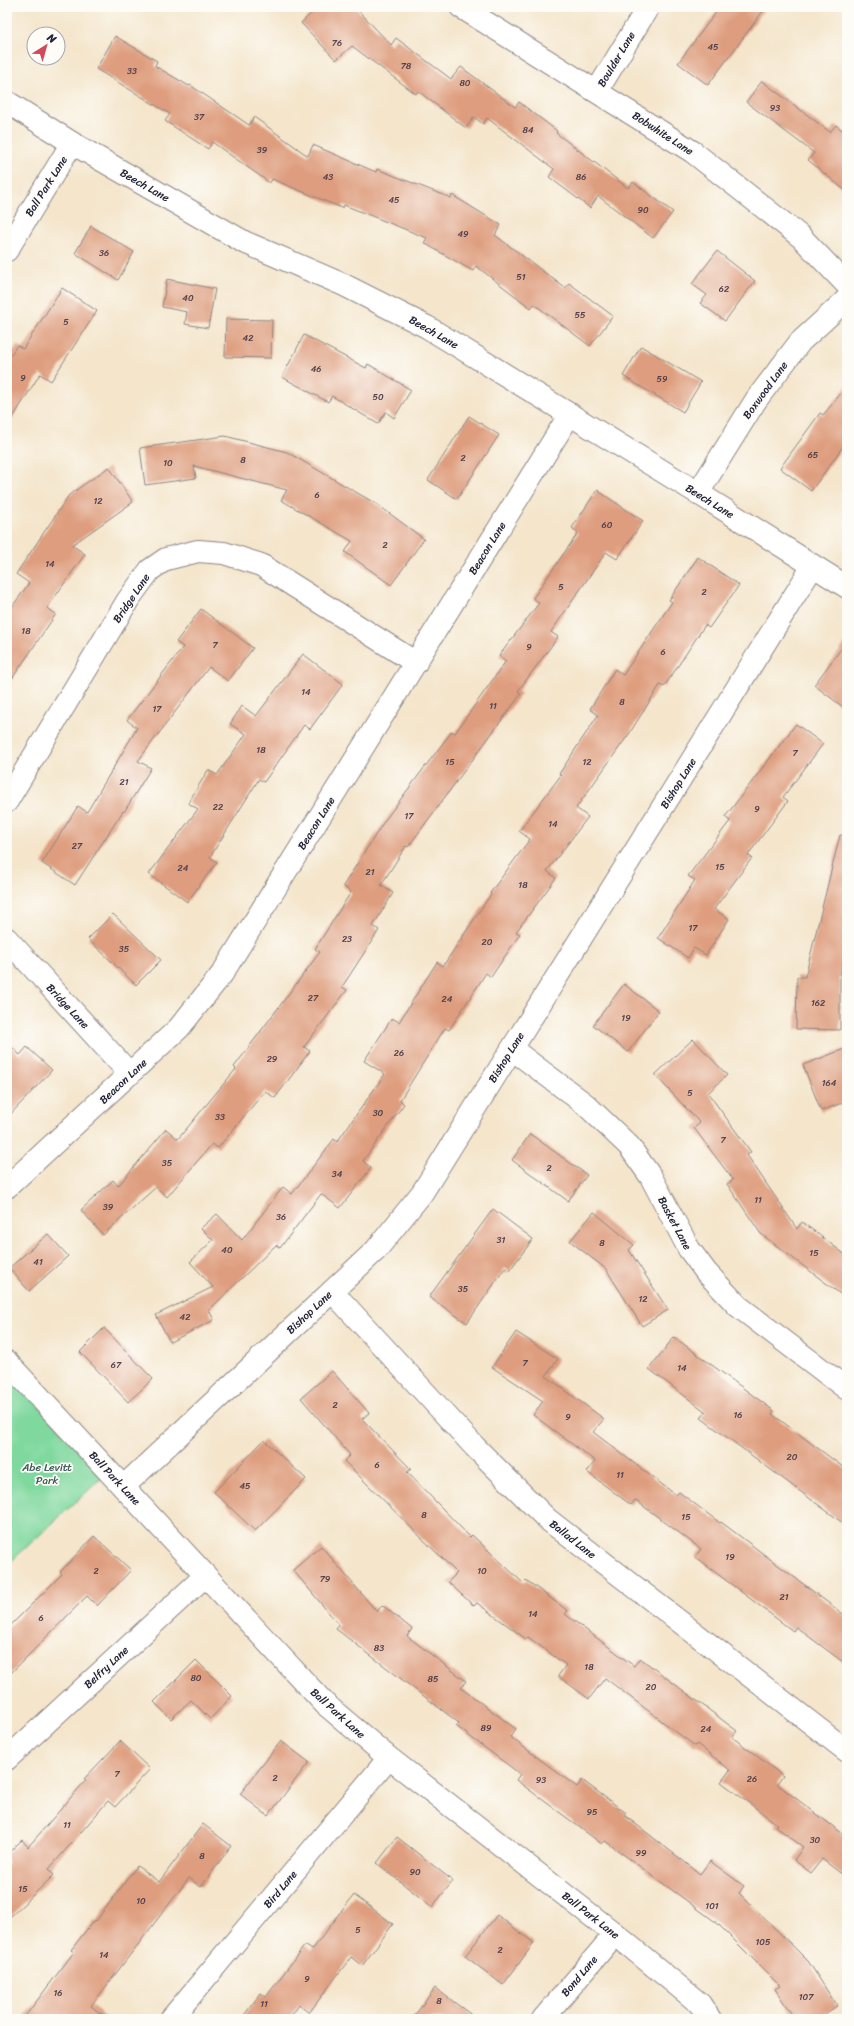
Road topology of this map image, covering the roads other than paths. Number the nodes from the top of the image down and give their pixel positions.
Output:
1 (461, 7) edge
2 (648, 7) edge
3 (597, 91) junction
4 (7, 102) edge
5 (72, 143) junction
6 (7, 250) edge
7 (847, 285) edge
8 (847, 299) edge
9 (570, 414) junction
10 (698, 492) junction
11 (813, 566) junction
12 (847, 587) edge
13 (416, 663) junction
14 (7, 801) edge
15 (7, 939) edge
16 (512, 1049) junction
17 (130, 1074) junction
18 (7, 1187) edge
19 (332, 1291) junction
20 (7, 1362) edge
21 (847, 1389) edge
22 (123, 1487) junction
23 (205, 1576) junction
24 (847, 1751) edge
25 (390, 1758) junction
26 (7, 1759) edge
27 (615, 1934) junction
28 (170, 2019) edge
29 (543, 2019) edge
30 (710, 2019) edge

1 - 3 street, Bobwhite Lane
2 - 3 street, Boulder Lane
3 - 7 street, Bobwhite Lane
4 - 5 street, Beech Lane
5 - 6 street, Ball Park Lane
5 - 9 street, Beech Lane
8 - 10 street, Boxwood Lane
9 - 10 street, Beech Lane
9 - 13 street, Beacon Lane
10 - 11 street, Beech Lane
11 - 12 street, Beech Lane
11 - 16 street, Bishop Lane
13 - 14 street, Bridge Lane
13 - 17 street, Beacon Lane
15 - 17 street, Bridge Lane
16 - 19 street, Bishop Lane
16 - 21 street, Basket Lane
17 - 18 street, Beacon Lane
19 - 22 street, Bishop Lane
19 - 24 street, Ballad Lane
20 - 22 street, Ball Park Lane
22 - 23 street, Ball Park Lane
23 - 25 street, Ball Park Lane
23 - 26 street, Belfry Lane
25 - 27 street, Ball Park Lane
25 - 28 street, Bird Lane
27 - 29 street, Bond Lane
27 - 30 street, Ball Park Lane

